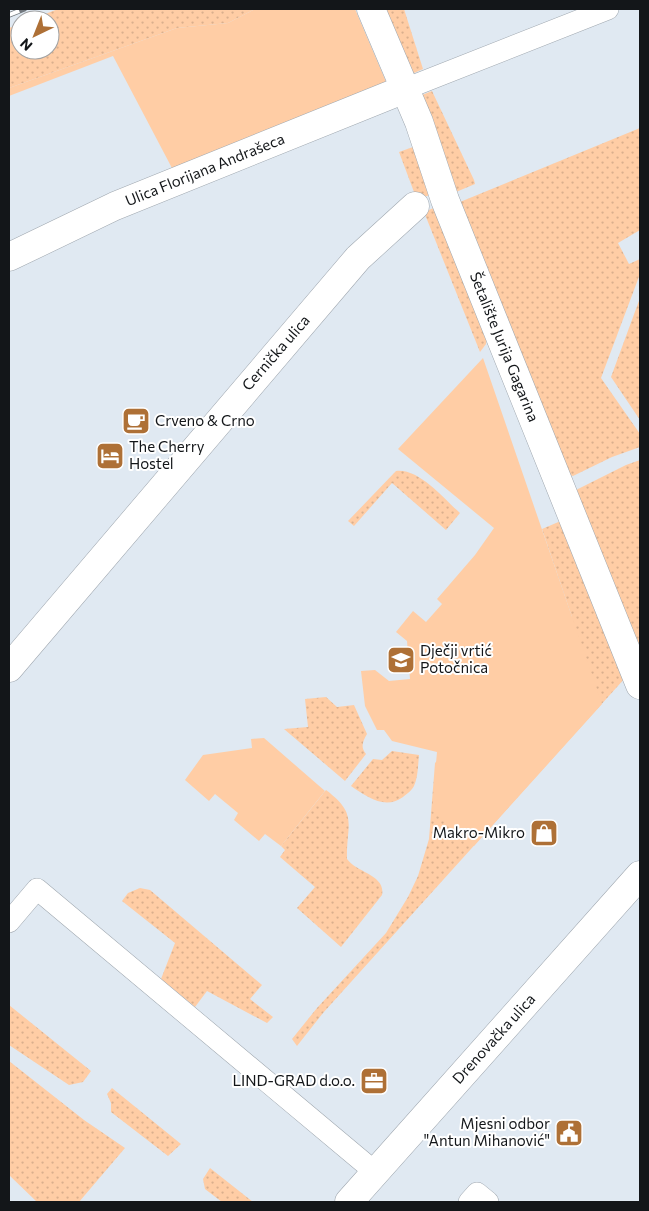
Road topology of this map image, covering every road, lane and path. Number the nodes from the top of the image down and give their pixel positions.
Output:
1 (371, 9) edge
2 (608, 9) edge
3 (405, 89) junction
4 (415, 206) dead end
5 (9, 258) edge
6 (9, 668) edge
7 (640, 685) edge
8 (640, 876) edge
9 (9, 922) edge
10 (375, 1172) junction
11 (349, 1202) edge
12 (469, 1202) edge
13 (488, 1202) edge

1 - 3 street, Šetalište Jurija Gagarina
2 - 3 lane
3 - 5 street, Ulica Florijana Andrašeca
3 - 7 street, Šetalište Jurija Gagarina
4 - 6 street, Cernička ulica
8 - 10 street, Drenovačka ulica
9 - 10 lane
10 - 11 street, Drenovačka ulica
12 - 13 lane

